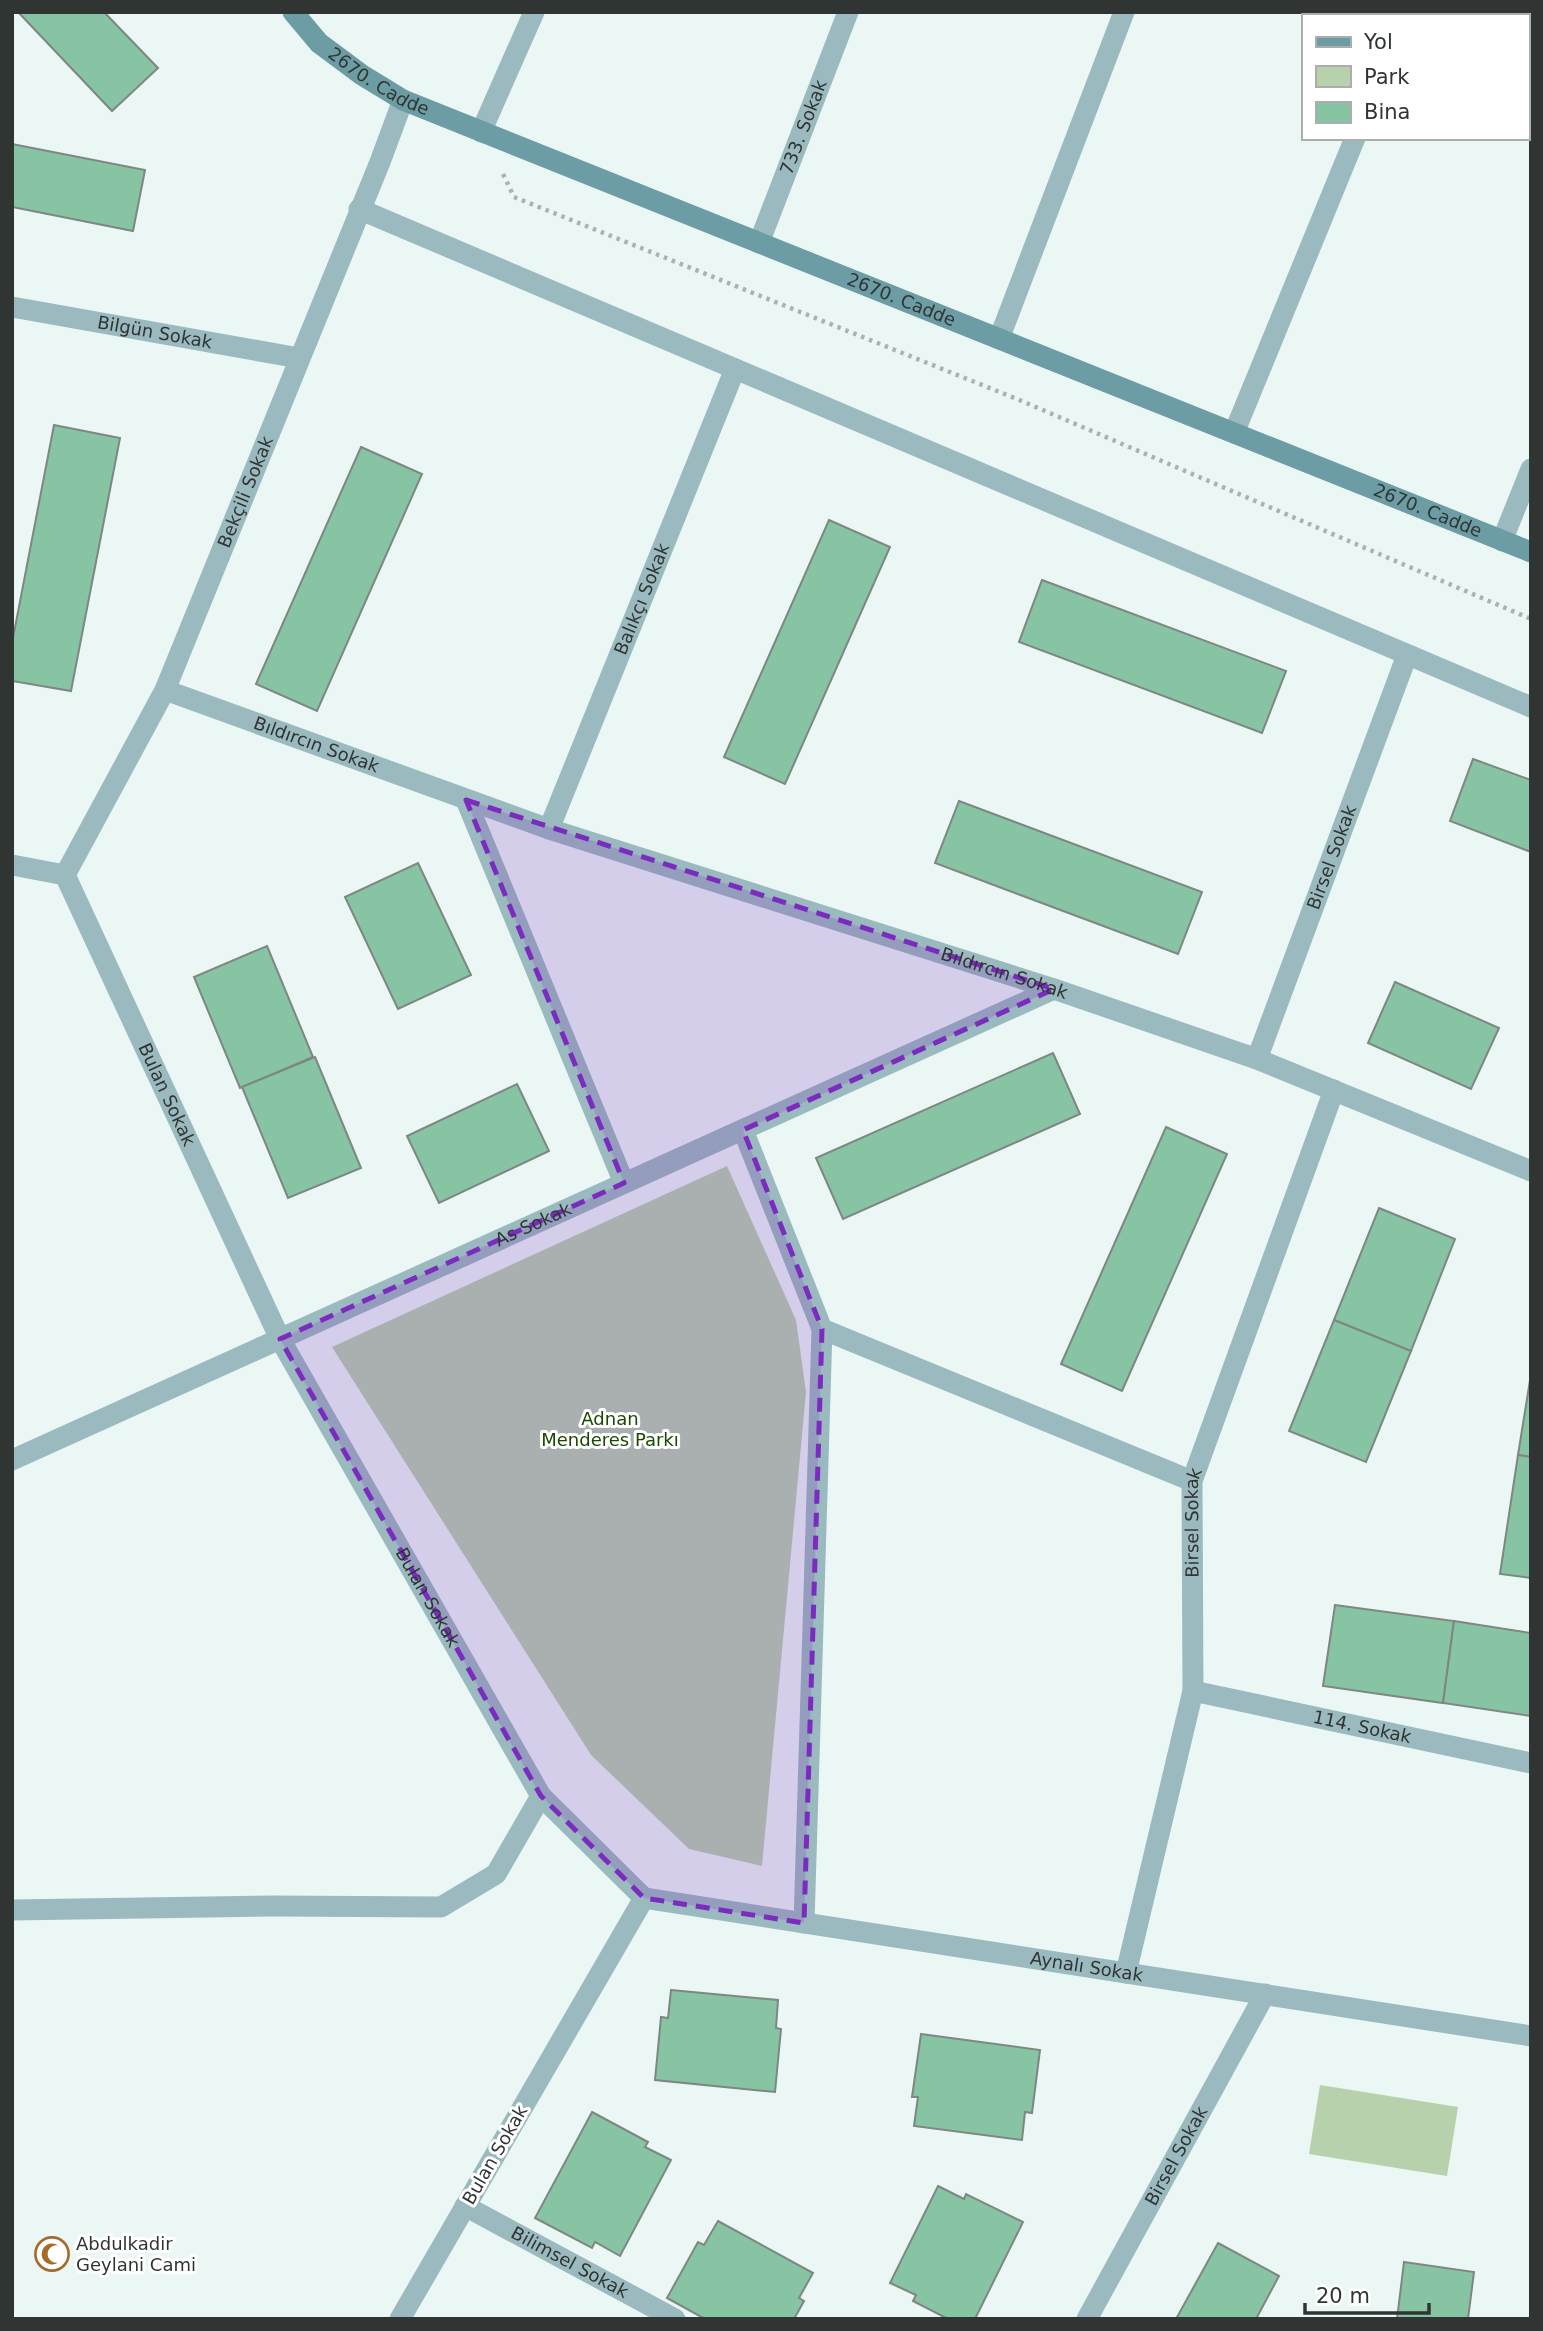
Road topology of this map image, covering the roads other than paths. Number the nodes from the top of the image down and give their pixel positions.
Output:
1 (293, 12) edge
2 (534, 12) edge
3 (848, 12) edge
4 (1124, 12) edge
5 (403, 100) junction
6 (481, 131) junction
7 (1354, 140) edge
8 (359, 209) junction
9 (759, 243) junction
10 (12, 307) edge
11 (999, 339) junction
12 (299, 358) junction
13 (735, 369) junction
14 (1234, 433) junction
15 (1531, 468) edge
16 (1502, 541) junction
17 (1531, 552) edge
18 (1407, 654) junction
19 (164, 690) junction
20 (1531, 707) edge
21 (466, 800) junction
22 (549, 829) junction
23 (12, 865) edge
24 (65, 876) junction
25 (1054, 989) junction
26 (1257, 1059) junction
27 (1334, 1090) junction
28 (743, 1130) junction
29 (1531, 1171) edge
30 (624, 1183) junction
31 (822, 1329) junction
32 (281, 1339) junction
33 (12, 1460) edge
34 (1192, 1481) junction
35 (1193, 1691) junction
36 (1531, 1763) edge
37 (541, 1796) junction
38 (644, 1898) junction
39 (12, 1910) edge
40 (804, 1923) junction
41 (1126, 1973) junction
42 (1265, 1994) junction
43 (1531, 2036) edge
44 (465, 2206) junction
45 (400, 2319) edge
46 (675, 2319) edge
47 (1087, 2319) edge

1 - 5 main road, 2670. Cadde
2 - 6 street
3 - 9 street, 733. Sokak
4 - 11 street
5 - 6 main road, 2670. Cadde
5 - 8 street, Bekçili Sokak
6 - 9 main road, 2670. Cadde
7 - 14 street
8 - 12 street, Bekçili Sokak
8 - 13 street
9 - 11 main road, 2670. Cadde
10 - 12 street, Bilgün Sokak
11 - 14 main road, 2670. Cadde
12 - 19 street, Bekçili Sokak
13 - 18 street
13 - 22 street, Balıkçı Sokak
14 - 16 main road, 2670. Cadde
15 - 16 street
16 - 17 main road, 2670. Cadde
18 - 20 street
18 - 26 street, Birsel Sokak
19 - 21 street, Bıldırcın Sokak
19 - 24 street, Bekçili Sokak
21 - 22 street, Bıldırcın Sokak
21 - 30 street
22 - 25 street, Bıldırcın Sokak
23 - 24 street
24 - 32 street, Bulan Sokak
25 - 26 street, Bıldırcın Sokak
25 - 28 street, As Sokak
26 - 27 street, Bıldırcın Sokak
27 - 29 street, Bıldırcın Sokak
27 - 34 street, Birsel Sokak
28 - 30 street, As Sokak
28 - 31 street
30 - 32 street, As Sokak
31 - 34 street
31 - 40 street
32 - 33 street, As Sokak
32 - 37 street, Bulan Sokak
34 - 35 street, Birsel Sokak
35 - 36 street, 114. Sokak
35 - 41 street, Birsel Sokak
37 - 38 street, Bulan Sokak
37 - 39 street
38 - 40 street, Aynalı Sokak
38 - 44 street, Bulan Sokak
40 - 41 street, Aynalı Sokak
41 - 42 street, Aynalı Sokak
42 - 43 street, Aynalı Sokak
42 - 47 street, Birsel Sokak
44 - 45 street, Bulan Sokak
44 - 46 street, Bilimsel Sokak

